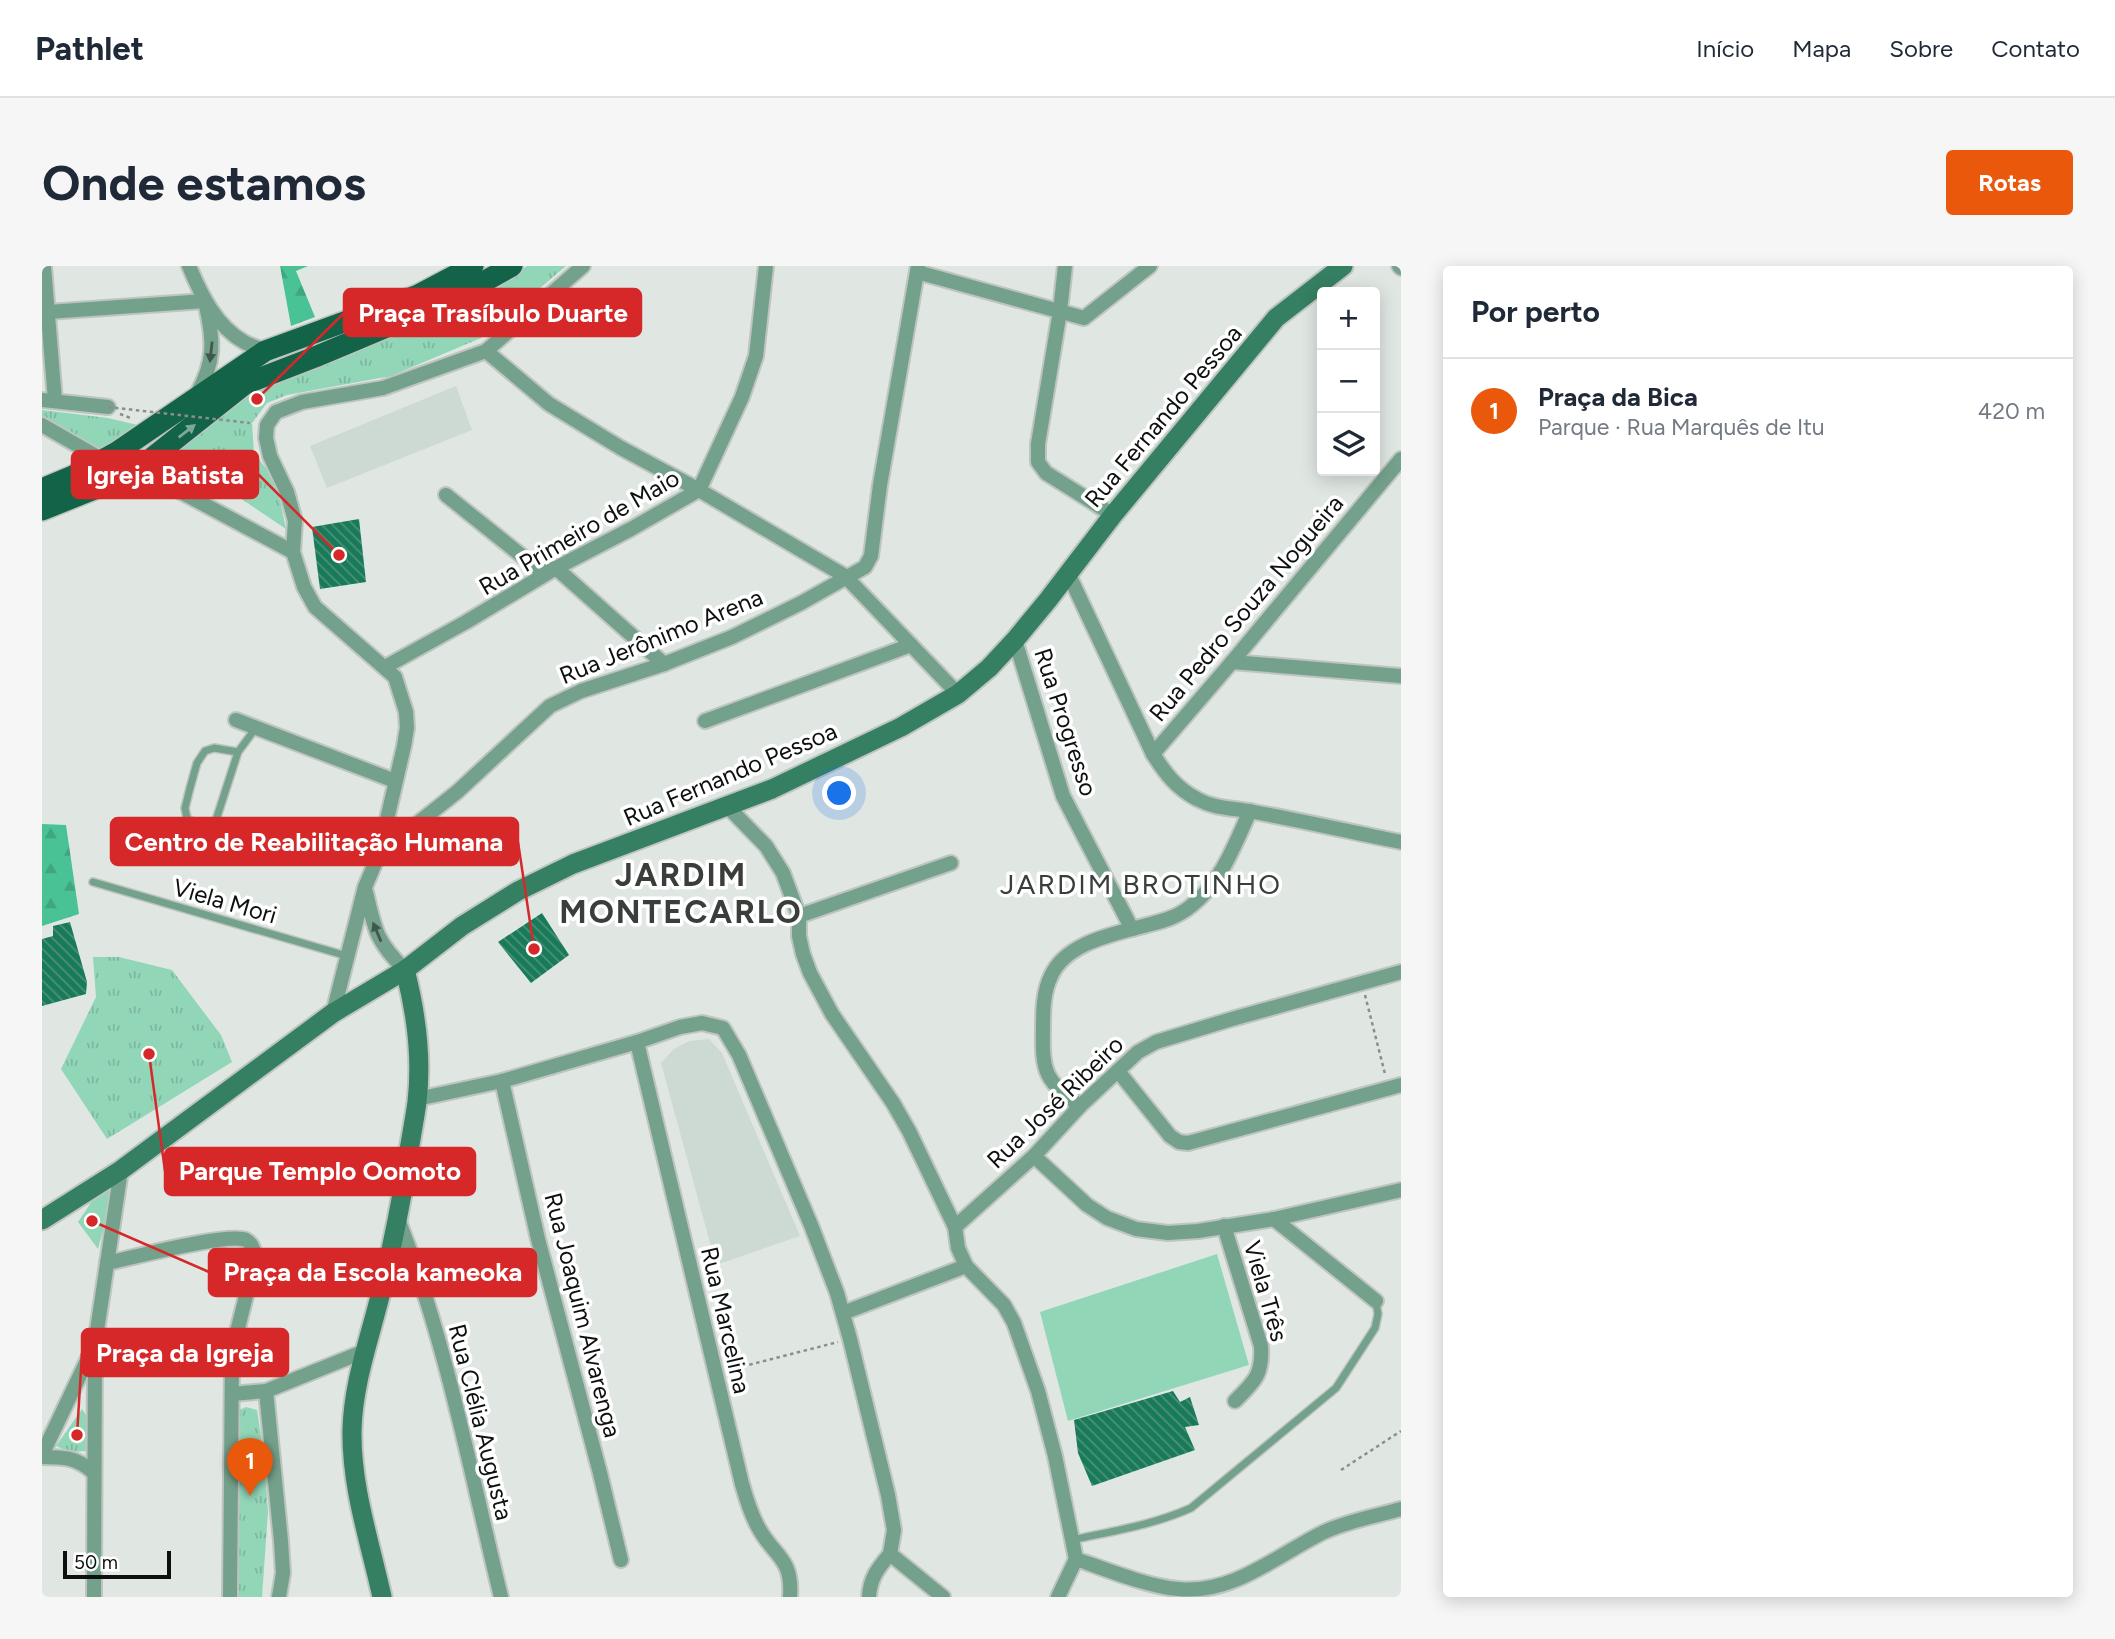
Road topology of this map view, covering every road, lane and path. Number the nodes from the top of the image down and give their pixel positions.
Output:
1 (44, 266) edge
2 (188, 266) edge
3 (473, 266) edge
4 (512, 266) edge
5 (583, 266) edge
6 (766, 266) edge
7 (1065, 266) edge
8 (1150, 266) edge
9 (1343, 266) edge
10 (918, 269) edge
11 (451, 282) edge
12 (205, 301) junction
13 (1060, 310) junction
14 (48, 312) junction
15 (265, 351) junction
16 (486, 351) junction
17 (193, 400) junction
18 (48, 401) edge
19 (108, 407) junction
20 (250, 424) dead end
21 (42, 425) edge
22 (152, 430) junction
23 (1401, 459) edge
24 (103, 460) junction
25 (138, 469) junction
26 (42, 489) edge
27 (698, 490) junction
28 (446, 495) dead end
29 (42, 510) edge
30 (1113, 515) junction
31 (293, 552) junction
32 (556, 568) junction
33 (1068, 573) junction
34 (845, 576) junction
35 (1015, 640) junction
36 (911, 645) junction
37 (1232, 662) junction
38 (664, 664) junction
39 (385, 667) junction
40 (1401, 676) edge
41 (958, 694) junction
42 (236, 720) dead end
43 (705, 721) dead end
44 (256, 729) junction
45 (237, 752) junction
46 (1153, 754) junction
47 (394, 781) junction
48 (728, 807) junction
49 (1250, 811) junction
50 (1401, 842) edge
51 (379, 854) junction
52 (951, 863) dead end
53 (93, 882) dead end
54 (365, 887) junction
55 (799, 916) junction
56 (1132, 929) junction
57 (347, 956) junction
58 (405, 970) junction
59 (1401, 972) edge
60 (1361, 982) junction
61 (332, 1013) junction
62 (636, 1042) junction
63 (1118, 1071) junction
64 (502, 1081) junction
65 (1395, 1086) edge
66 (417, 1099) junction
67 (1080, 1106) junction
68 (1034, 1156) junction
69 (121, 1170) junction
70 (1401, 1190) edge
71 (398, 1219) junction
72 (1274, 1219) junction
73 (42, 1220) edge
74 (1224, 1226) junction
75 (955, 1227) junction
76 (107, 1263) junction
77 (966, 1266) junction
78 (1376, 1301) joint
79 (843, 1313) junction
80 (850, 1339) junction
81 (95, 1344) junction
82 (365, 1351) junction
83 (715, 1373) junction
84 (266, 1391) junction
85 (232, 1394) junction
86 (1236, 1401) dead end
87 (1401, 1431) edge
88 (42, 1456) edge
89 (1341, 1470) dead end
90 (93, 1472) junction
91 (1401, 1509) edge
92 (1072, 1540) junction
93 (890, 1554) junction
94 (1076, 1559) junction
95 (621, 1560) dead end
96 (1218, 1592) edge
97 (94, 1597) edge
98 (230, 1597) edge
99 (279, 1597) edge
100 (382, 1597) edge
101 (501, 1597) edge
102 (790, 1597) edge
103 (869, 1597) edge
104 (943, 1597) edge
105 (1058, 1597) edge

1 - 14 street
2 - 12 street
3 - 11 main road
4 - 11 main road
5 - 16 street
6 - 27 street, Rua Primeiro de Maio
7 - 13 street
8 - 13 street
9 - 30 main road, Rua Fernando Pessoa
10 - 13 street
10 - 34 street, Rua Jerônimo Arena
11 - 15 main road
25 -> 11 main road
12 - 14 street
12 - 15 street
12 -> 17 street
13 - 30 street
14 - 18 street
15 - 17 main road
16 - 27 street
16 - 31 street
17 - 22 main road
18 - 19 street
19 - 20 path, bridge
19 - 22 path
21 - 24 street
22 - 24 main road
23 - 37 street, Rua Pedro Souza Nogueira
24 - 25 street
24 - 26 main road
25 - 29 main road
25 - 31 street
27 - 32 street, Rua Primeiro de Maio
27 - 34 street
28 - 32 street
30 - 33 main road, Rua Fernando Pessoa
31 - 39 street
32 - 38 street
32 - 39 street, Rua Primeiro de Maio
33 - 35 main road, Rua Fernando Pessoa
33 - 46 street
34 - 36 street
34 - 38 street, Rua Jerônimo Arena
35 - 41 main road, Rua Fernando Pessoa
35 - 56 street, Rua Progresso
36 - 41 street
36 - 43 street
37 - 40 street
37 - 46 street, Rua Pedro Souza Nogueira
38 - 51 street, Rua Jerônimo Arena
39 - 47 street
41 - 48 main road, Rua Fernando Pessoa
42 - 44 street
44 - 45 lane
44 - 47 street
45 - 45 lane
46 - 49 street
47 - 51 street
48 - 55 street
48 - 58 main road, Rua Fernando Pessoa
49 - 50 street
49 - 56 street
51 - 54 street
52 - 55 street
53 - 57 lane, Viela Mori
54 - 57 street
58 -> 54 street
55 - 75 street
56 - 67 street
57 - 61 street
58 - 61 main road, Rua Fernando Pessoa
58 - 66 main road
59 - 60 street, Rua José Ribeiro
60 - 63 street, Rua José Ribeiro
60 - 65 path
61 - 69 main road, Rua Fernando Pessoa
62 - 64 street
62 - 79 street
62 - 83 street, Rua Marcelina
63 - 65 street
63 - 67 street, Rua José Ribeiro
64 - 66 street
64 - 95 street, Rua Joaquim Alvarenga
66 - 71 main road
67 - 68 street, Rua José Ribeiro
68 - 74 street
68 - 75 street, Rua José Ribeiro
69 - 73 main road, Rua Fernando Pessoa
69 - 76 street
70 - 72 street
71 - 82 main road
71 - 101 street, Rua Clélia Augusta
72 - 74 street
72 - 78 street
74 - 86 street, Viela Três
75 - 77 street
76 - 81 street
76 - 85 street
77 - 79 street
77 - 92 street
78 - 92 lane
79 - 80 street
80 - 83 path
80 - 93 street
81 - 88 street
81 - 90 street
82 - 84 street
82 - 100 main road
83 - 102 street, Rua Marcelina
84 - 85 street
84 - 99 street
85 - 98 street
87 - 89 path
88 - 90 street
90 - 97 street
91 - 96 street
92 - 94 street
93 - 103 street
93 - 104 street
94 - 96 street
94 - 105 street

